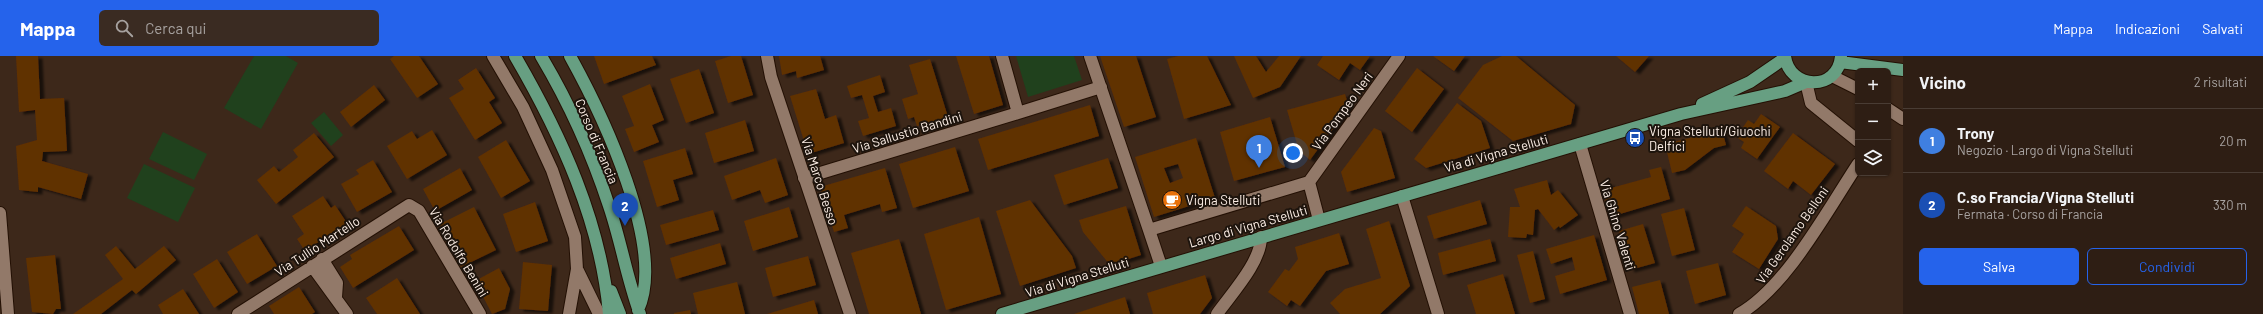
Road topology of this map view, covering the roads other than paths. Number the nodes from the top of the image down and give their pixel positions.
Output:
1 (493, 56) edge
2 (515, 56) edge
3 (541, 56) edge
4 (570, 56) edge
5 (767, 56) edge
6 (1002, 56) edge
7 (1090, 56) edge
8 (1399, 56) edge
9 (1784, 57) edge
10 (1841, 59) edge
11 (1903, 70) edge
12 (1832, 76) junction
13 (1806, 82) junction
14 (1101, 87) junction
15 (1855, 88) edge
16 (1891, 111) edge
17 (1018, 113) junction
18 (1682, 114) junction
19 (1903, 119) edge
20 (1857, 140) edge
21 (1580, 144) junction
22 (1855, 168) edge
23 (804, 178) junction
24 (1309, 182) junction
25 (1402, 196) junction
26 (413, 205) joint
27 (0, 220) edge
28 (1319, 220) junction
29 (1149, 230) junction
30 (1261, 237) junction
31 (322, 259) junction
32 (312, 266) junction
33 (1161, 266) junction
34 (2, 268) edge
35 (577, 269) junction
36 (606, 281) junction
37 (336, 297) junction
38 (639, 312) edge
39 (8, 314) edge
40 (238, 314) edge
41 (348, 314) edge
42 (480, 314) edge
43 (569, 314) edge
44 (599, 314) edge
45 (610, 314) edge
46 (620, 314) edge
47 (850, 314) edge
48 (1002, 314) edge
49 (1217, 314) edge
50 (1438, 314) edge
51 (1630, 314) edge
52 (1739, 314) edge

1 - 35 street
2 - 36 main road
3 - 38 main road, Corso di Francia
4 - 38 main road, Corso di Francia
5 - 23 street, Via Marco Besso
6 - 17 street
7 - 14 street
8 - 24 street, Via Pompeo Neri
9 - 13 main road
9 - 18 main road, Via di Vigna Stelluti
10 - 11 main road
10 - 12 main road
12 - 13 main road, Via di Vigna Stelluti
12 - 15 street
13 - 18 main road, Via di Vigna Stelluti
13 - 20 street
14 - 17 street, Via Sallustio Bandini
14 - 29 street
16 - 19 street
17 - 23 street, Via Sallustio Bandini
18 - 21 main road, Via di Vigna Stelluti
21 - 25 main road, Via di Vigna Stelluti
21 - 51 street, Via Ghino Valenti
22 - 52 street, Via Gerolamo Belloni
23 - 47 street, Via Marco Besso
24 - 28 street, Largo di Vigna Stelluti
24 - 29 street, Largo di Vigna Stelluti
25 - 28 main road, Via di Vigna Stelluti
25 - 50 street
26 - 31 street, Via Tullio Martello
26 - 42 street, Via Rodolfo Benini
27 - 34 street
28 - 30 main road, Largo di Vigna Stelluti
29 - 33 street
30 - 33 main road, Largo di Vigna Stelluti
30 - 49 street
31 - 32 street, Via Tullio Martello
31 - 37 street
32 - 37 street
32 - 40 street, Via Tullio Martello
33 - 48 main road, Via di Vigna Stelluti
34 - 39 street
35 - 43 street
35 - 44 street
36 - 45 main road
36 - 46 main road
37 - 41 street

